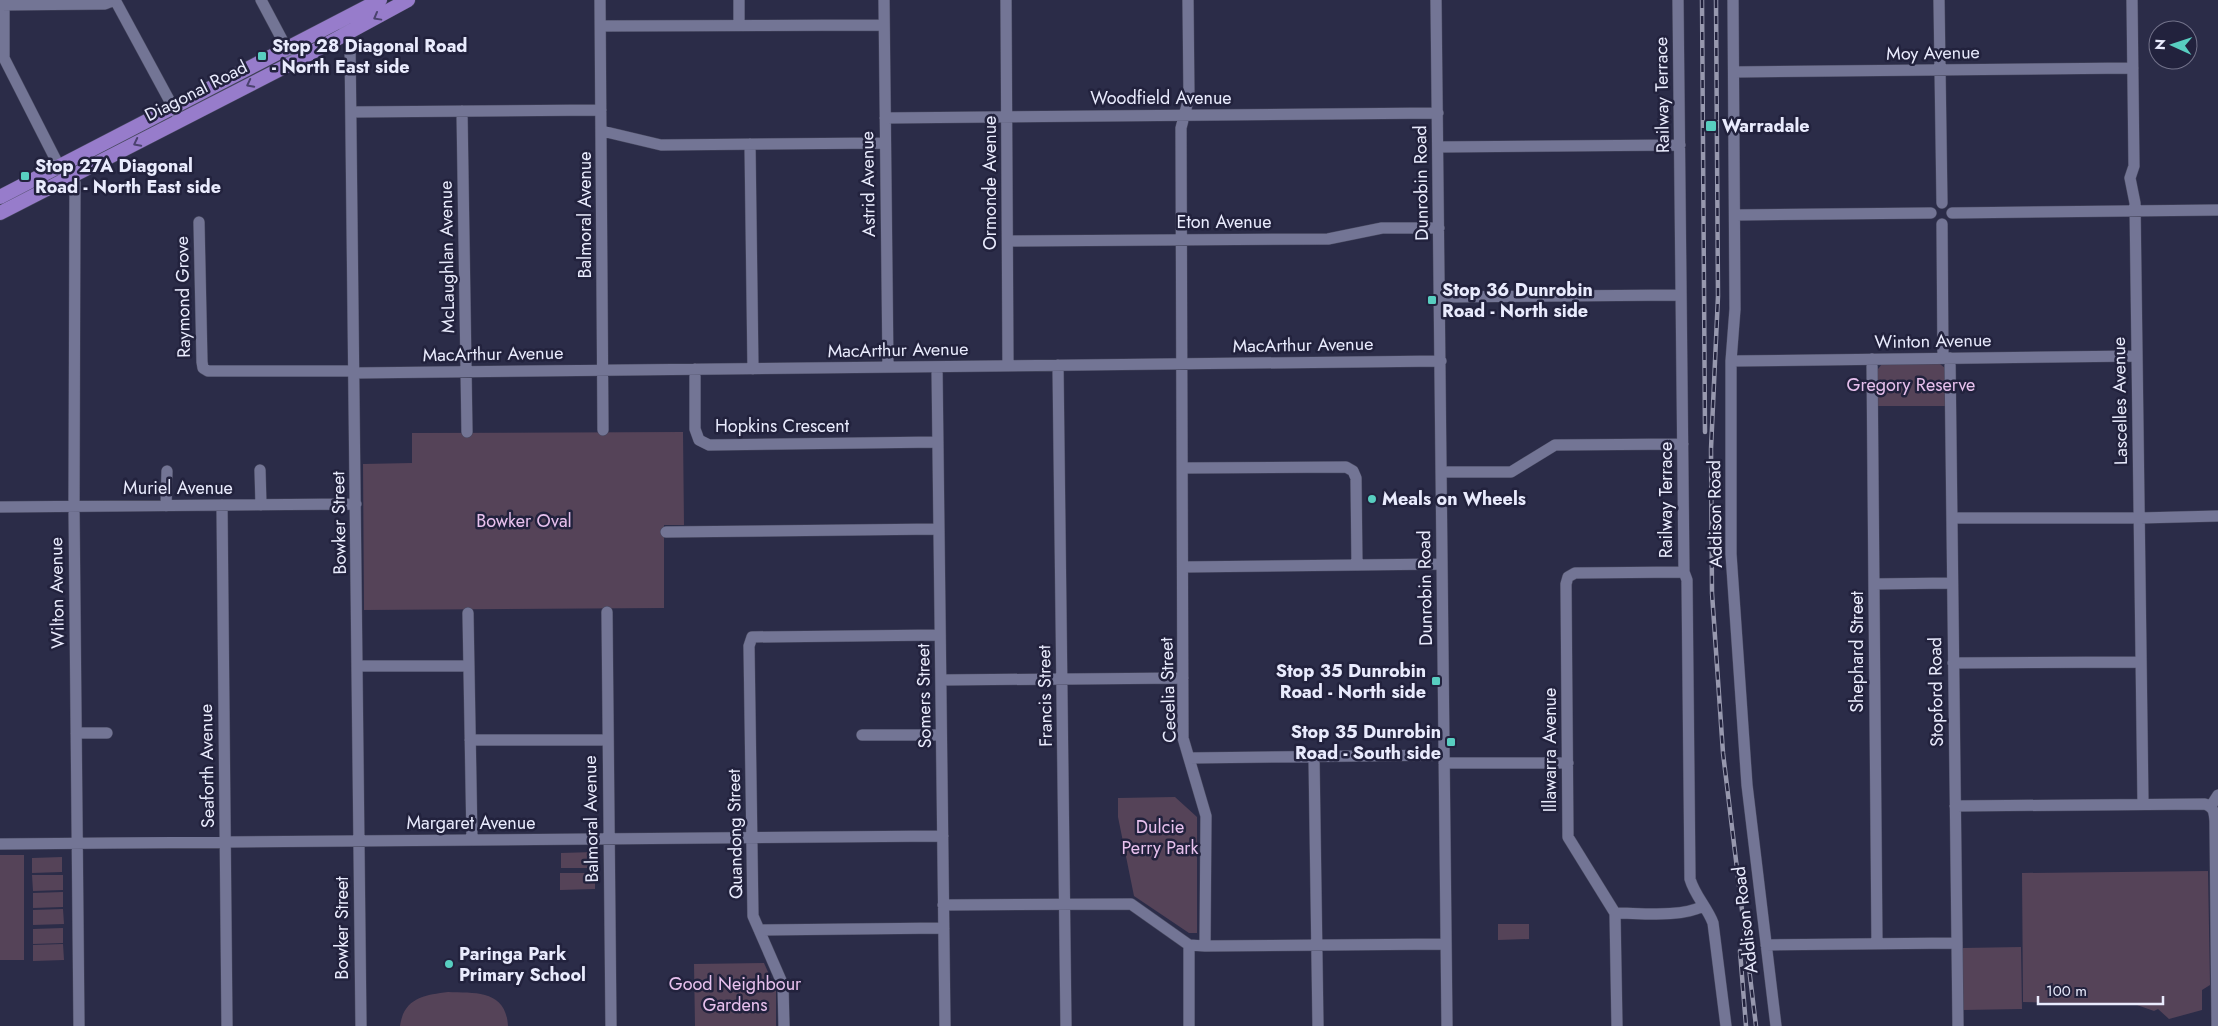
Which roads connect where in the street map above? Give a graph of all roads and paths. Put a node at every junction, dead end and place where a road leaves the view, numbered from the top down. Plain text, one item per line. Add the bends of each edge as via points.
1 (115, 0) edge
2 (261, 0) edge
3 (380, 0) edge
4 (407, 0) edge
5 (600, 0) edge
6 (738, 0) edge
7 (884, 0) edge
8 (1006, 0) edge
9 (1188, 0) edge
10 (1436, 0) edge
11 (1678, 0) edge
12 (1733, 0) edge
13 (1940, 0) edge
14 (2132, 0) edge
15 (3, 3) edge
16 (739, 25) junction
17 (884, 25) junction
18 (601, 26) junction
19 (344, 27) junction
20 (286, 48) junction
21 (294, 62) junction
22 (2133, 68) junction
23 (1940, 70) junction
24 (1734, 72) junction
25 (601, 110) junction
26 (462, 111) junction
27 (351, 112) junction
28 (1438, 113) junction
29 (176, 114) junction
30 (1184, 115) junction
31 (1007, 117) junction
32 (885, 118) junction
33 (602, 131) junction
34 (884, 143) junction
35 (750, 144) junction
36 (1680, 145) junction
37 (1438, 147) junction
38 (62, 164) junction
39 (69, 177) junction
40 (0, 198) edge
41 (1942, 202) junction
42 (2218, 210) edge
43 (2135, 211) junction
44 (1931, 213) junction
45 (1952, 213) junction
46 (0, 214) edge
47 (1735, 215) junction
48 (199, 222) dead end
49 (1942, 224) junction
50 (1439, 228) junction
51 (1182, 240) junction
52 (1008, 241) junction
53 (1681, 294) junction
54 (1440, 297) junction
55 (2136, 356) junction
56 (1946, 358) junction
57 (1872, 359) junction
58 (1441, 361) junction
59 (1731, 361) junction
60 (1183, 364) junction
61 (1058, 365) junction
62 (1008, 366) junction
63 (888, 367) junction
64 (937, 367) junction
65 (695, 369) junction
66 (753, 369) junction
67 (603, 370) junction
68 (355, 372) junction
69 (466, 372) junction
70 (603, 430) dead end
71 (467, 432) dead end
72 (938, 442) junction
73 (1683, 444) junction
74 (1183, 468) junction
75 (166, 470) dead end
76 (260, 470) dead end
77 (1441, 472) junction
78 (356, 504) junction
79 (222, 505) junction
80 (261, 505) junction
81 (74, 506) junction
82 (166, 506) junction
83 (0, 507) edge
84 (2218, 516) edge
85 (1952, 518) junction
86 (2140, 518) junction
87 (939, 529) junction
88 (666, 532) dead end
89 (1442, 564) junction
90 (1357, 565) junction
91 (1183, 567) junction
92 (1684, 572) junction
93 (1952, 583) junction
94 (1874, 584) junction
95 (607, 612) dead end
96 (468, 613) dead end
97 (940, 636) junction
98 (2141, 662) junction
99 (1954, 663) junction
100 (358, 666) junction
101 (469, 666) junction
102 (1183, 678) junction
103 (1062, 679) junction
104 (941, 680) junction
105 (76, 733) junction
106 (107, 733) dead end
107 (941, 735) junction
108 (862, 736) dead end
109 (470, 740) junction
110 (608, 740) junction
111 (1314, 757) junction
112 (1189, 758) junction
113 (1444, 759) junction
114 (1568, 763) junction
115 (2218, 796) edge
116 (2143, 803) junction
117 (1955, 806) junction
118 (2214, 815) edge
119 (943, 836) junction
120 (753, 838) junction
121 (359, 840) junction
122 (472, 840) junction
123 (609, 840) junction
124 (226, 842) junction
125 (0, 844) edge
126 (77, 844) junction
127 (1065, 903) junction
128 (944, 905) junction
129 (1703, 906) junction
130 (1615, 913) junction
131 (944, 928) junction
132 (759, 930) junction
133 (1957, 943) junction
134 (1446, 944) junction
135 (1877, 944) junction
136 (1189, 945) junction
137 (1766, 945) junction
138 (1205, 946) junction
139 (1317, 946) junction
140 (79, 1026) edge
141 (227, 1026) edge
142 (361, 1026) edge
143 (610, 1026) edge
144 (784, 1026) edge
145 (945, 1026) edge
146 (1066, 1026) edge
147 (1189, 1026) edge
148 (1318, 1026) edge
149 (1447, 1026) edge
150 (1617, 1026) edge
151 (1726, 1026) edge
152 (1776, 1026) edge
153 (1958, 1026) edge
154 (2217, 1026) edge

1 - 15 street via 105,4
1 - 29 street
2 - 20 street
3 - 19 main road, Diagonal Road
4 -> 19 main road, Diagonal Road
5 - 18 street, Balmoral Avenue
6 - 16 street
7 - 17 street, Astrid Avenue
8 - 31 street, Ormonde Avenue
9 - 30 street, Cecelia Street via 1189,97
10 - 28 street, Dunrobin Road
11 - 36 street, Railway Terrace
12 - 24 street, Addison Road
13 - 23 street
14 - 22 street, Lascelles Avenue
15 - 38 street, Wilton Avenue via 4,58
16 - 17 street
16 - 18 street
17 - 32 street, Astrid Avenue
18 - 25 street, Balmoral Avenue
19 - 20 main road, Diagonal Road
19 - 21 main road, Diagonal Road
19 - 27 street, Bowker Street via 350,43
20 - 21 street
20 - 29 main road, Diagonal Road
21 -> 29 main road, Diagonal Road
22 - 23 street, Moy Avenue
22 - 43 street, Lascelles Avenue via 2134,166 2130,186
23 - 24 street, Moy Avenue
23 - 41 street
24 - 47 street, Addison Road
25 - 26 street
25 - 33 street, Balmoral Avenue
26 - 27 street
26 - 69 street, McLaughlan Avenue
27 - 68 street, Bowker Street
28 - 30 street, Woodfield Avenue
28 - 37 street, Dunrobin Road
29 - 38 main road, Diagonal Road
29 -> 39 main road, Diagonal Road
30 - 31 street, Woodfield Avenue
30 - 51 street, Cecelia Street via 1181,128
31 - 32 street, Woodfield Avenue
31 - 52 street, Ormonde Avenue
32 - 34 street, Astrid Avenue
33 - 35 street via 661,145
33 - 67 street, Balmoral Avenue
34 - 35 street
34 - 63 street, Astrid Avenue
35 - 66 street
36 - 37 street
36 - 53 street, Railway Terrace
37 - 50 street, Dunrobin Road
38 - 39 street, Wilton Avenue
38 - 40 main road, Diagonal Road
39 - 46 main road, Diagonal Road
39 - 81 street, Wilton Avenue via 75,183
41 - 44 street via 1936,204
41 - 45 street via 1948,204
42 - 43 street
43 - 45 street
43 - 55 street, Lascelles Avenue
44 - 47 street
44 - 49 street via 1936,222
45 - 49 street via 1950,219
47 - 59 street, Addison Road via 1735,309
48 - 68 street, Raymond Grove via 203,368 208,372
49 - 56 street, Stopford Road
50 - 51 street, Eton Avenue via 1382,228 1328,240
50 - 54 street, Dunrobin Road
51 - 52 street, Eton Avenue
51 - 60 street, Cecelia Street
52 - 62 street, Ormonde Avenue
53 - 54 street
53 - 73 street, Railway Terrace
54 - 58 street, Dunrobin Road
55 - 56 street, Winton Avenue
55 - 86 street, Lascelles Avenue
56 - 57 street, Winton Avenue
56 - 85 street, Stopford Road
57 - 59 street, Winton Avenue
57 - 94 street, Shephard Street
58 - 60 street, MacArthur Avenue
58 - 77 street, Dunrobin Road
59 - 137 street, Addison Road via 1731,554 1747,786
60 - 61 street, MacArthur Avenue
60 - 74 street, Cecelia Street
61 - 62 street, MacArthur Avenue
61 - 103 street, Francis Street
62 - 64 street, MacArthur Avenue
63 - 64 street, MacArthur Avenue
63 - 66 street, MacArthur Avenue
64 - 72 street, Somers Street
65 - 66 street, MacArthur Avenue
65 - 67 street, MacArthur Avenue
65 - 72 street, Hopkins Crescent via 695,429 699,440 709,445
67 - 69 street, MacArthur Avenue
67 - 70 street, Balmoral Avenue
68 - 69 street, MacArthur Avenue
68 - 78 street, Bowker Street
69 - 71 street, McLaughlan Avenue
72 - 87 street, Somers Street
73 - 77 street via 1555,445 1511,472
73 - 92 street, Railway Terrace
74 - 90 street via 1346,467 1356,478
74 - 91 street, Cecelia Street
75 - 82 street
76 - 80 street
77 - 89 street, Dunrobin Road
78 - 80 street, Muriel Avenue
78 - 100 street, Bowker Street
79 - 80 street, Muriel Avenue
79 - 82 street, Muriel Avenue
79 - 124 street, Seaforth Avenue
81 - 82 street, Muriel Avenue
81 - 83 street, Muriel Avenue
81 - 105 street, Wilton Avenue
84 - 86 street
85 - 86 street
85 - 93 street, Stopford Road
86 - 98 street, Lascelles Avenue
87 - 88 street
87 - 97 street, Somers Street
89 - 90 street
89 - 113 street, Dunrobin Road
90 - 91 street
91 - 102 street, Cecelia Street
92 - 114 street, Illawarra Avenue via 1575,573 1568,577
92 - 129 street, Railway Terrace via 1687,580 1690,879
93 - 94 street
93 - 99 street, Stopford Road
94 - 135 street, Shephard Street
95 - 110 street, Balmoral Avenue
96 - 101 street
97 - 104 street, Somers Street
97 - 120 street, Quandong Street via 752,637 749,646
98 - 99 street
98 - 116 street, Lascelles Avenue
99 - 117 street, Stopford Road
100 - 101 street
100 - 121 street, Bowker Street
101 - 109 street
102 - 103 street
102 - 112 street, Cecelia Street via 1184,738
103 - 104 street
103 - 127 street, Francis Street
104 - 107 street, Somers Street
105 - 106 street
105 - 126 street, Wilton Avenue
107 - 108 street
107 - 119 street, Somers Street
109 - 110 street
109 - 122 street
110 - 123 street, Balmoral Avenue
111 - 112 street
111 - 113 street
111 - 139 street
112 - 138 street, Cecelia Street via 1206,816
113 - 114 street
113 - 134 street, Dunrobin Road
114 - 130 street, Illawarra Avenue via 1568,837
115 - 118 street
116 - 117 street
116 - 118 street via 2204,804
117 - 133 street, Stopford Road
118 - 154 street
119 - 120 street, Margaret Avenue
119 - 128 street, Somers Street
120 - 123 street, Margaret Avenue
120 - 132 street, Quandong Street via 753,916
121 - 122 street, Margaret Avenue
121 - 124 street, Margaret Avenue
121 - 142 street, Bowker Street
122 - 123 street, Margaret Avenue
123 - 143 street, Balmoral Avenue
124 - 126 street, Margaret Avenue
124 - 141 street, Seaforth Avenue
125 - 126 street, Margaret Avenue
126 - 140 street, Wilton Avenue
127 - 128 street
127 - 136 street via 1131,904
127 - 146 street, Francis Street
128 - 131 street, Somers Street
129 - 130 street via 1684,912
129 - 151 street, Railway Terrace via 1713,924
130 - 150 street
131 - 132 street
131 - 145 street, Somers Street
132 - 144 street, Quandong Street via 783,985
133 - 135 street
133 - 153 street, Stopford Road
134 - 139 street
134 - 149 street, Dunrobin Road
135 - 137 street
136 - 138 street
136 - 147 street
137 - 152 street, Addison Road
138 - 139 street
139 - 148 street

